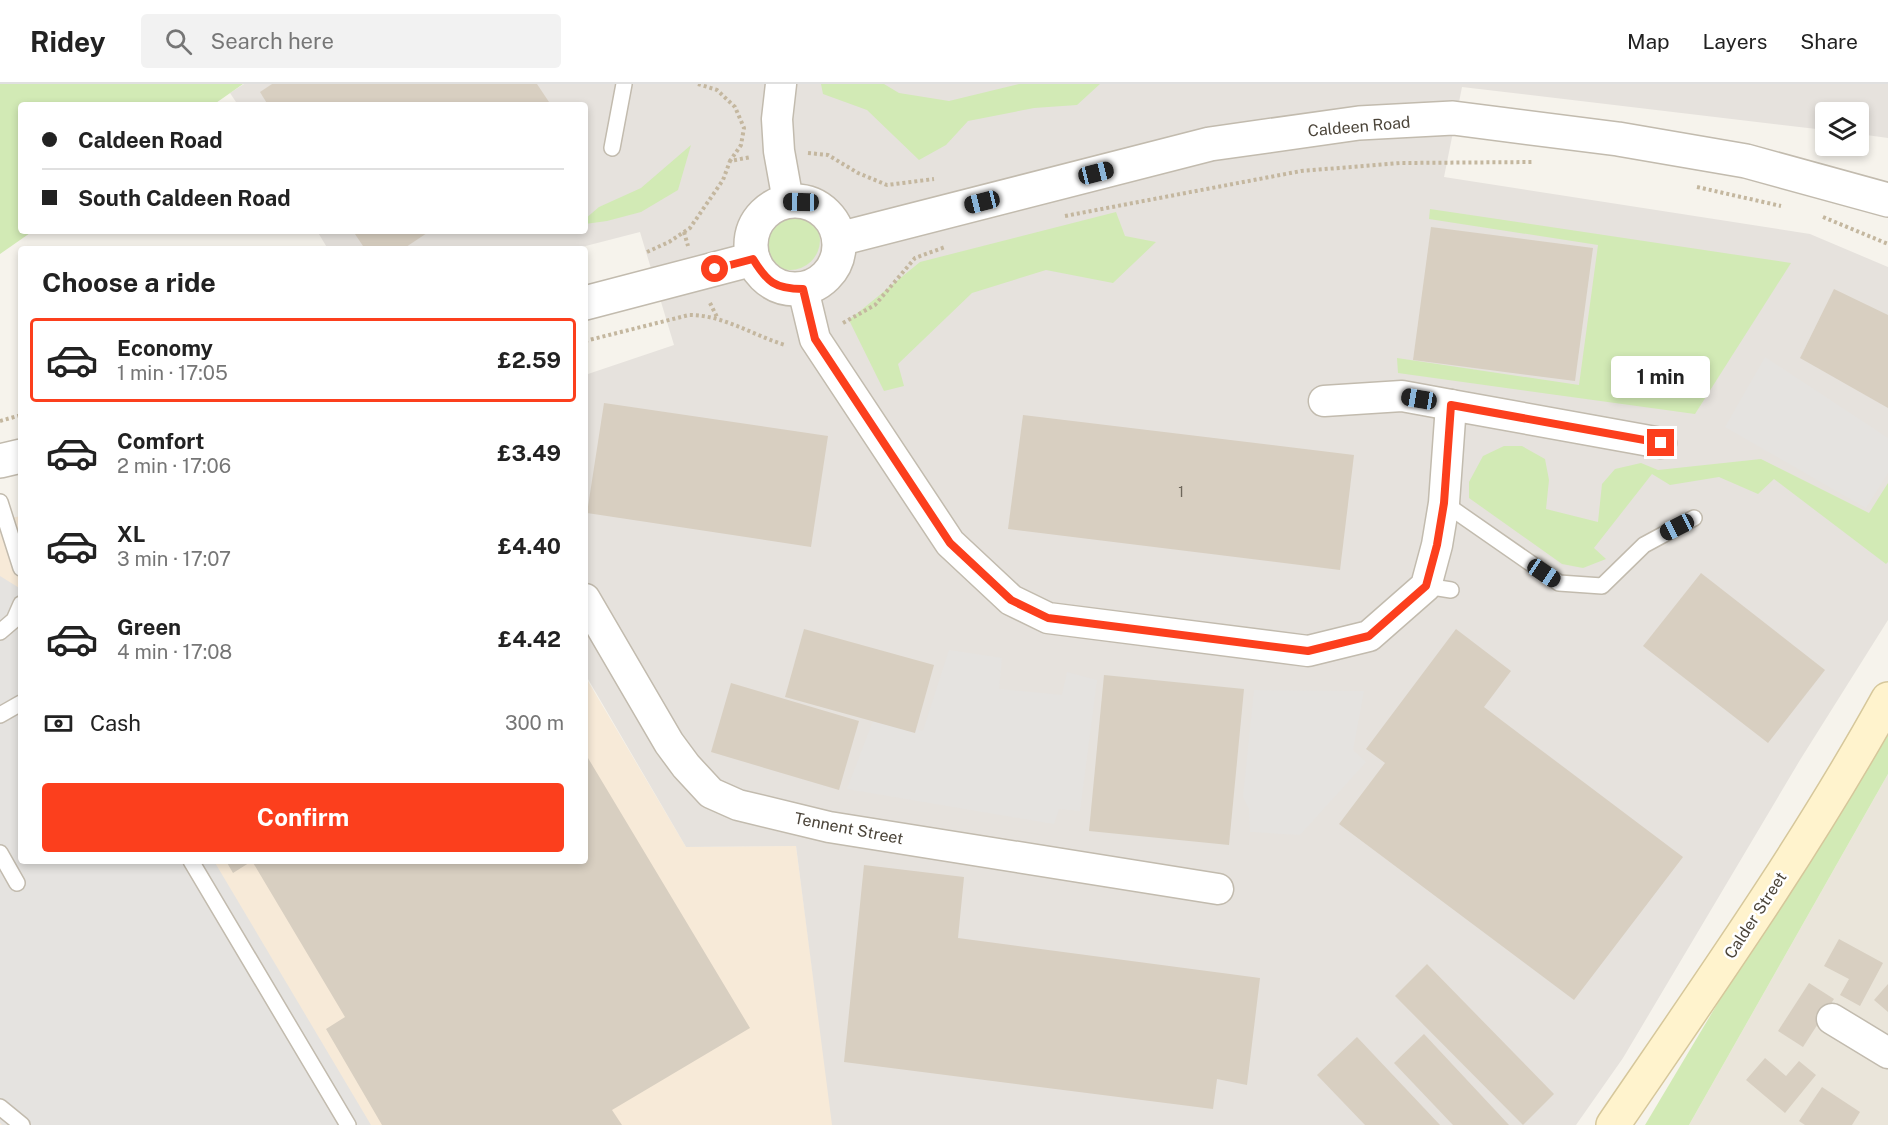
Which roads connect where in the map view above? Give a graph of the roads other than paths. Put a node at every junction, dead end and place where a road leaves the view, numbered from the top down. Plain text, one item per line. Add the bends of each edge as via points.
1 (624, 84) edge
2 (781, 84) edge
3 (612, 148) dead end
4 (788, 201) junction
5 (1886, 201) edge
6 (839, 239) junction
7 (753, 259) junction
8 (803, 289) junction
9 (588, 302) edge
10 (1324, 401) dead end
11 (1451, 405) junction
12 (1661, 443) dead end
13 (18, 457) edge
14 (0, 461) edge
15 (0, 502) edge
16 (1444, 503) junction
17 (1694, 519) dead end
18 (18, 559) edge
19 (588, 604) edge
20 (18, 611) edge
21 (0, 632) edge
22 (1888, 699) edge
23 (18, 705) edge
24 (0, 715) edge
25 (0, 854) edge
26 (193, 864) edge
27 (17, 883) dead end
28 (1218, 889) dead end
29 (1832, 1019) dead end
30 (1888, 1053) edge
31 (0, 1107) edge
32 (22, 1125) edge
33 (348, 1125) edge
34 (1613, 1125) edge

1 - 3 lane
2 - 4 street via 777,119
4 - 6 street via 816,206 833,223
4 - 7 street via 759,219 752,232
5 - 6 street, Caldeen Road via 1746,161 1618,139 1453,118 1359,123 1210,144
6 - 8 street via 835,264 826,276
7 - 8 street via 764,278 773,284
7 - 9 street
8 - 16 street via 815,339 950,543 1011,600 1048,618 1308,651 1369,636 1438,588 1437,545
10 - 11 street via 1402,396
11 - 12 street
11 - 16 street
13 - 14 street
15 - 18 lane
16 - 17 lane via 1559,583 1602,586 1644,545
19 - 28 street, Tennent Street via 669,743 711,793 738,805 830,827
20 - 21 lane
22 - 34 main road, Calder Street via 1754,919
23 - 24 lane
25 - 27 lane
26 - 33 lane
29 - 30 street
31 - 32 lane

